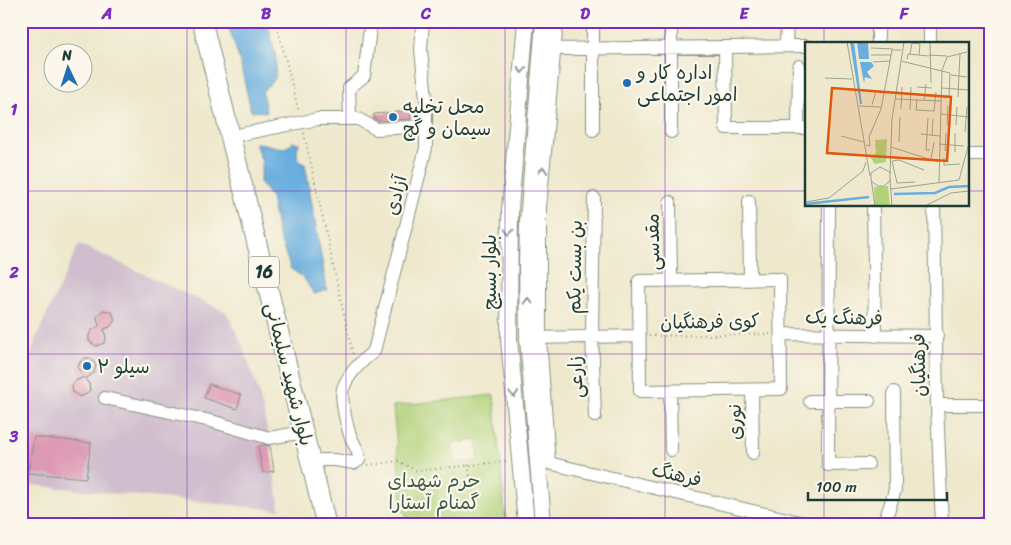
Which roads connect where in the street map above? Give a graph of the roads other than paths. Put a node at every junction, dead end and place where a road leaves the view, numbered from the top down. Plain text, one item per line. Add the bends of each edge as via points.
1 (202, 21) edge
2 (214, 21) edge
3 (371, 21) edge
4 (423, 21) edge
5 (526, 21) edge
6 (544, 21) edge
7 (557, 21) edge
8 (593, 21) edge
9 (671, 21) edge
10 (787, 21) edge
11 (878, 21) edge
12 (930, 21) edge
13 (878, 42) edge
14 (930, 42) edge
15 (786, 46) junction
16 (805, 46) edge
17 (725, 47) junction
18 (671, 48) junction
19 (548, 49) junction
20 (593, 49) junction
21 (799, 66) dead end
22 (350, 119) junction
23 (426, 126) junction
24 (802, 128) edge
25 (593, 130) dead end
26 (671, 132) dead end
27 (242, 134) junction
28 (968, 155) edge
29 (990, 155) edge
30 (594, 198) dead end
31 (749, 201) dead end
32 (670, 202) dead end
33 (829, 206) edge
34 (873, 206) edge
35 (934, 206) edge
36 (750, 280) junction
37 (671, 281) junction
38 (781, 334) junction
39 (828, 335) junction
40 (592, 336) junction
41 (639, 336) junction
42 (875, 336) junction
43 (937, 336) junction
44 (534, 338) junction
45 (509, 339) junction
46 (752, 390) junction
47 (670, 391) junction
48 (894, 392) dead end
49 (105, 398) dead end
50 (810, 401) dead end
51 (828, 401) junction
52 (869, 401) dead end
53 (937, 405) junction
54 (990, 405) edge
55 (595, 416) dead end
56 (304, 432) junction
57 (671, 450) dead end
58 (753, 453) dead end
59 (321, 460) junction
60 (543, 462) junction
61 (868, 464) dead end
62 (326, 524) edge
63 (336, 524) edge
64 (526, 524) edge
65 (543, 524) edge
66 (808, 524) edge
67 (884, 524) edge
68 (942, 524) edge

1 - 56 highway, بلوار شهید سلیمانی / 16
2 - 27 highway, بلوار شهید سلیمانی / 16
3 - 22 street via 364,76 349,88
4 - 23 street, آزادی via 421,50
5 -> 45 main road, بلوار بسیج via 510,209
6 - 19 main road, بلوار بسیج
7 - 19 street
8 - 20 street
9 - 18 street
10 - 15 street
11 - 13 street
12 - 14 street
15 - 16 street
15 - 17 street
17 - 18 street
17 - 24 street via 726,128
18 - 20 street
18 - 26 street
19 - 20 street
44 -> 19 main road, بلوار بسیج via 528,222
20 - 25 street
21 - 24 street
22 - 23 street via 358,119 376,129
22 - 27 street via 318,118
23 - 59 street, آزادی via 426,148 374,351 356,367 342,390 345,414 359,460 354,463
27 - 59 highway, بلوار شهید سلیمانی / 16
28 - 29 street
30 - 40 street, بن بست یکم
31 - 36 street
32 - 37 street, مقدسی
33 - 39 street
34 - 42 street
35 - 43 street, فرهنگیان
36 - 37 street
36 - 38 street via 780,279
37 - 41 street via 639,281
38 - 39 street, فرهنگ یک
38 - 46 street via 781,389
39 - 42 street, فرهنگ یک
39 - 51 street
40 - 41 street
40 - 44 street
40 - 55 street, زارعی
41 - 47 street via 640,391
42 - 43 street, فرهنگ یک
43 - 53 street, فرهنگیان
44 - 45 main road
44 - 60 main road, بلوار بسیج
45 -> 64 main road, بلوار بسیج
46 - 47 street
46 - 58 street, نوری
47 - 57 street
48 - 67 street via 895,490
49 - 56 street via 211,421 269,438
50 - 51 street
51 - 52 street
51 - 61 street via 828,465
53 - 54 street
53 - 68 street, فرهنگیان
56 - 62 highway, بلوار شهید سلیمانی / 16
59 - 63 highway, بلوار شهید سلیمانی / 16
60 - 65 main road, بلوار بسیج
60 - 66 street, فرهنگ

